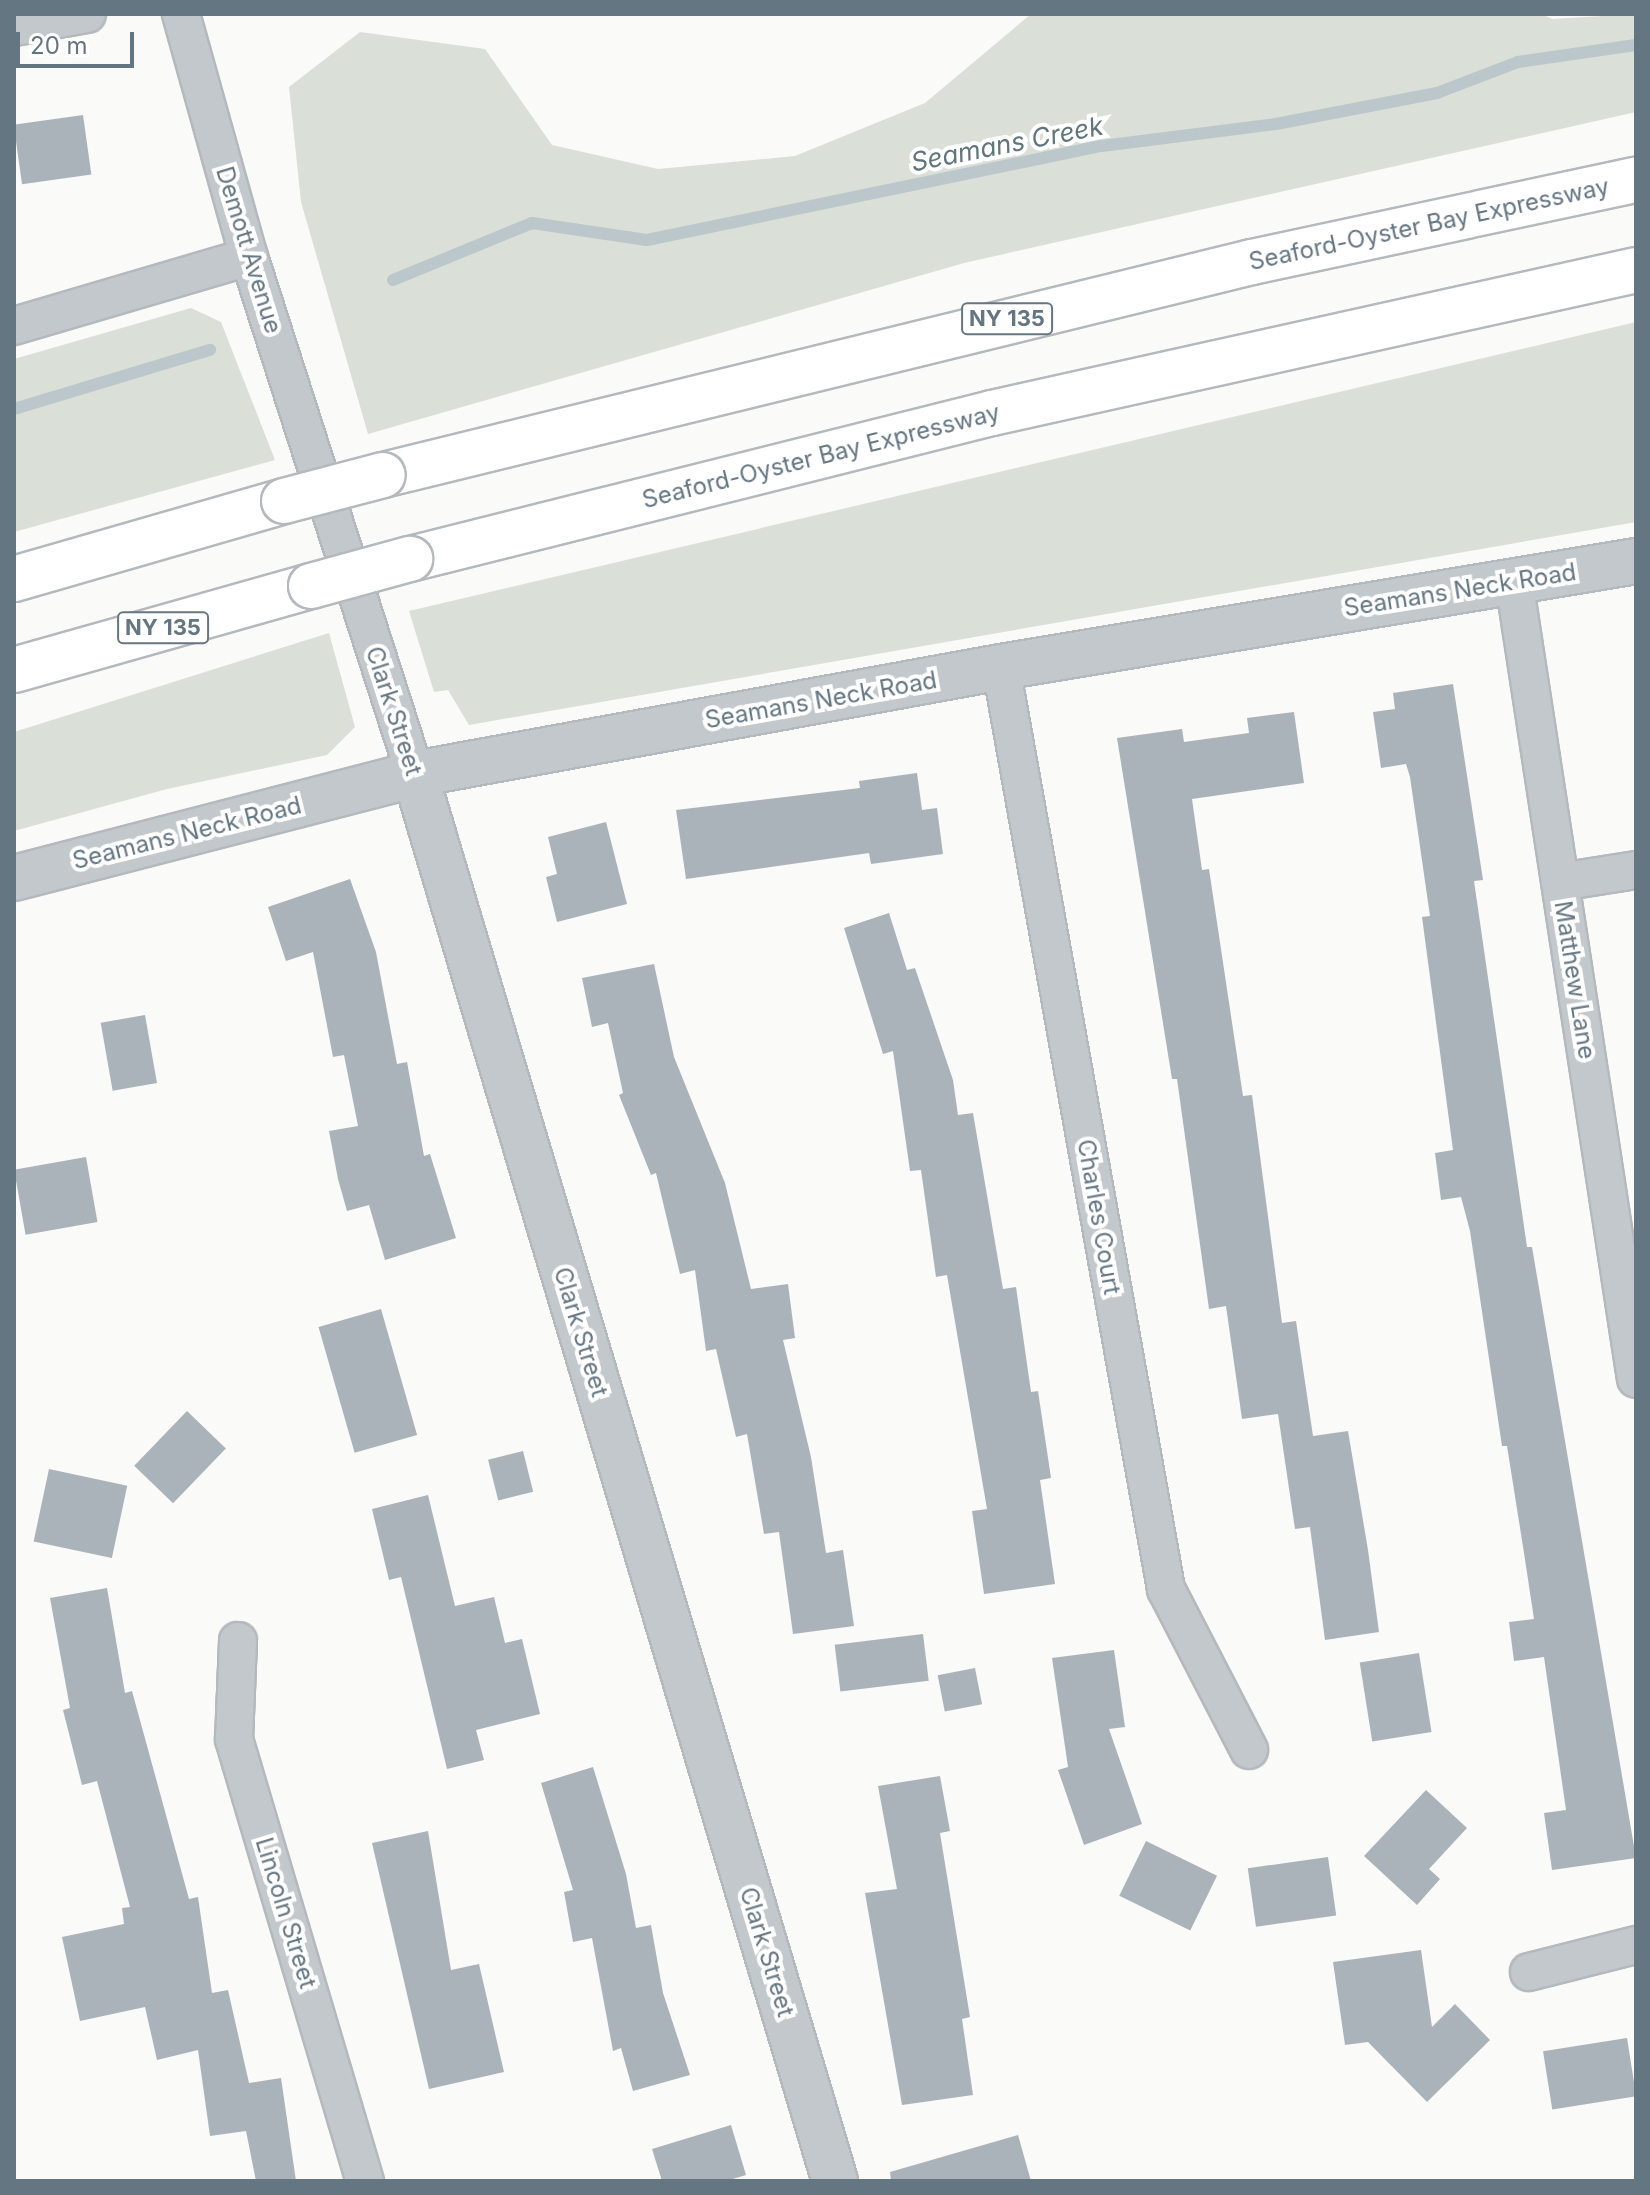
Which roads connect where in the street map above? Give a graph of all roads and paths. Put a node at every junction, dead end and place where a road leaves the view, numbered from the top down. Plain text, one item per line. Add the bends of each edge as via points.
1 (87, 14) edge
2 (181, 14) edge
3 (14, 27) edge
4 (1636, 180) edge
5 (249, 257) junction
6 (1636, 270) edge
7 (14, 326) edge
8 (303, 493) junction
9 (1636, 561) edge
10 (14, 579) edge
11 (1514, 581) junction
12 (1001, 667) junction
13 (14, 670) edge
14 (415, 774) junction
15 (1636, 870) edge
16 (14, 878) edge
17 (1560, 882) junction
18 (1636, 1379) edge
19 (238, 1641) dead end
20 (1249, 1750) dead end
21 (1636, 1945) edge
22 (1529, 1972) dead end
23 (365, 2181) edge
24 (835, 2181) edge

1 - 3 street
2 - 5 street, Demott Avenue
4 - 8 highway, Seaford-Oyster Bay Expressway / NY 135, bridge via 1237,265
5 - 7 street
5 - 8 street, Demott Avenue
6 - 13 highway, Seaford-Oyster Bay Expressway / NY 135, bridge via 1070,395 410,559
8 - 10 highway, Seaford-Oyster Bay Expressway / NY 135
8 - 14 street, Clark Street
9 - 11 street, Seamans Neck Road
11 - 12 street, Seamans Neck Road
11 - 17 street, Matthew Lane
12 - 14 street, Seamans Neck Road
12 - 20 street, Charles Court via 1166,1589
14 - 16 street, Seamans Neck Road
14 - 24 street, Clark Street
15 - 17 street
17 - 18 street, Matthew Lane
19 - 23 street, Lincoln Street via 234,1739
21 - 22 street

